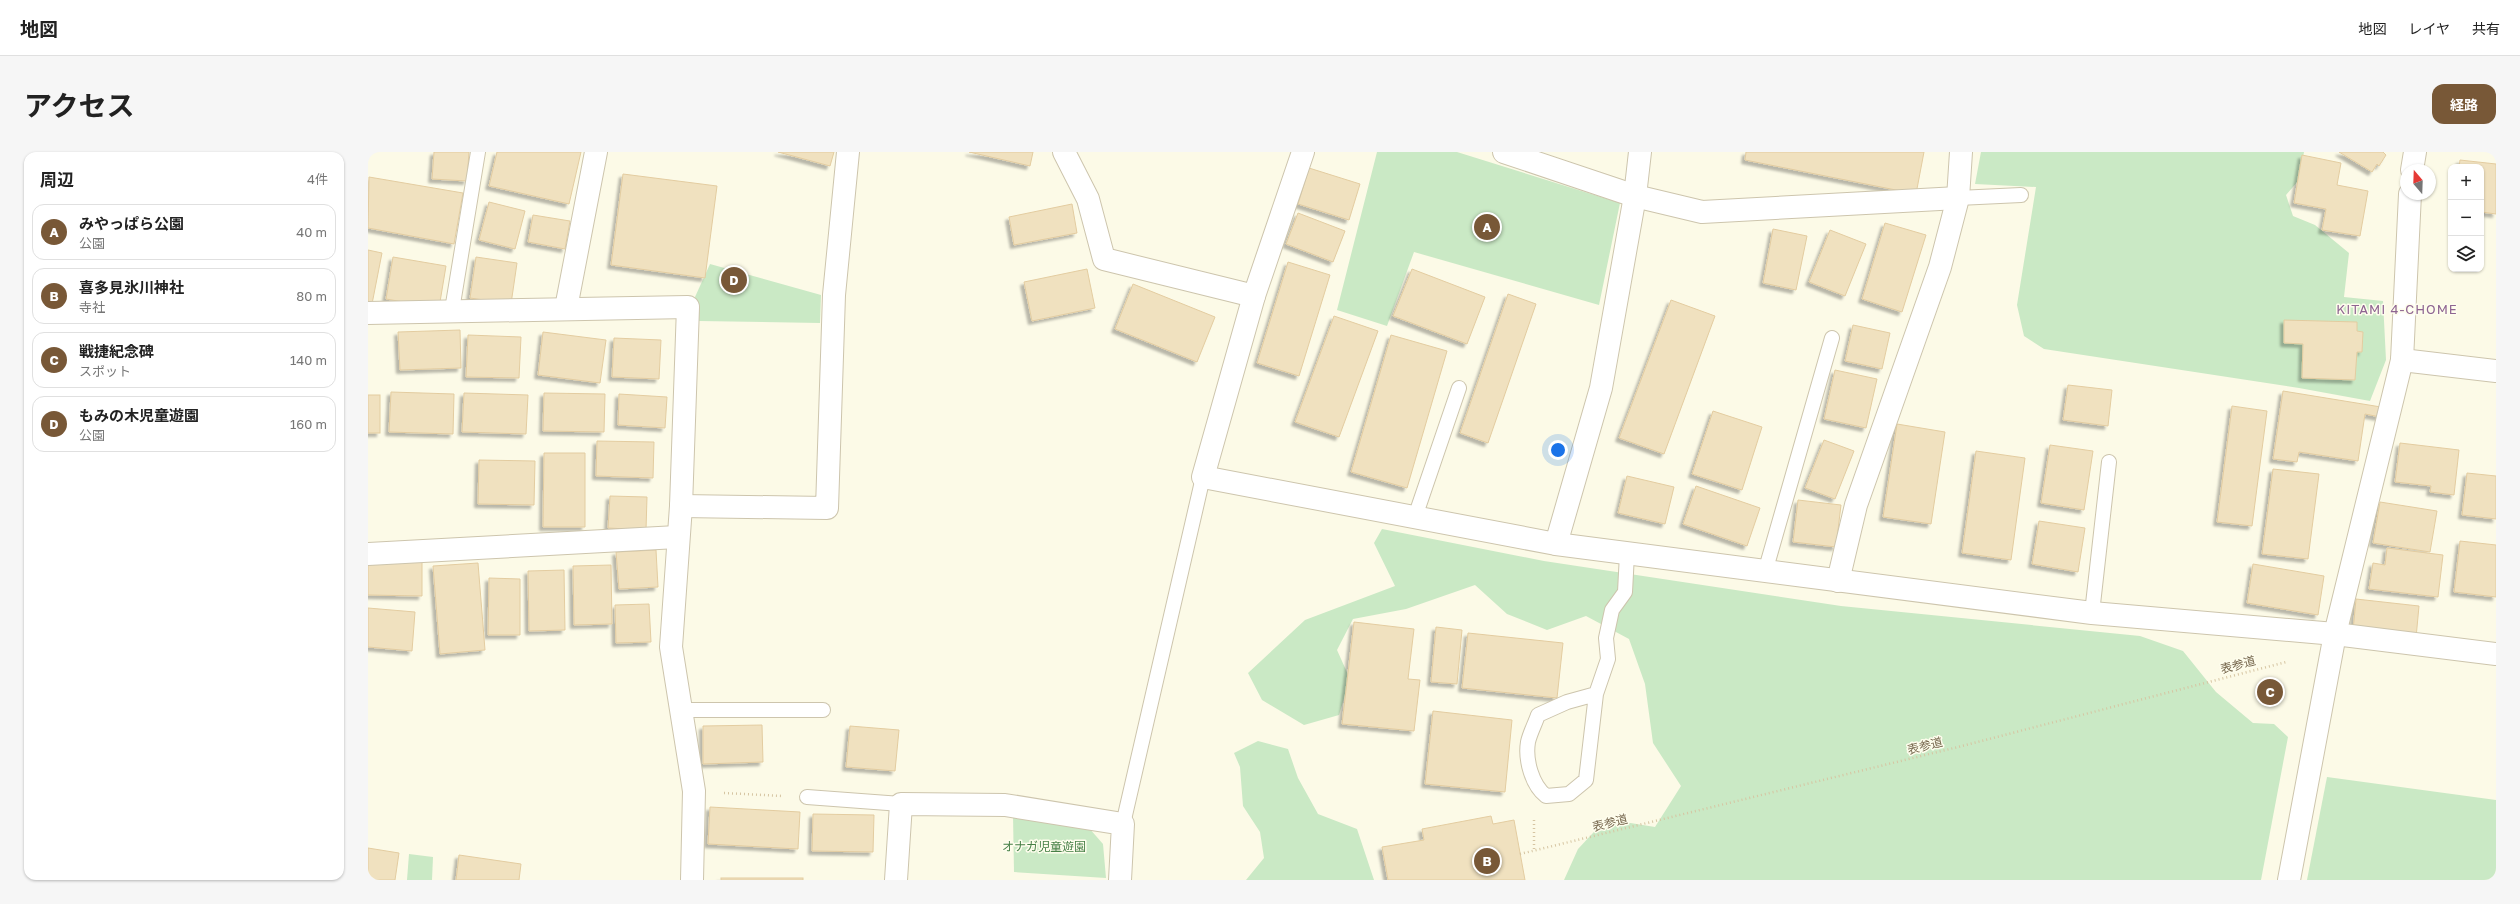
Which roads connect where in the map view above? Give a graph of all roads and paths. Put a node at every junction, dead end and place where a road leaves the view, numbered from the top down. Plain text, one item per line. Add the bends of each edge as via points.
1 (478, 152) edge
2 (596, 152) edge
3 (848, 152) edge
4 (1064, 152) edge
5 (1303, 152) edge
6 (1504, 152) edge
7 (1640, 152) edge
8 (1961, 152) edge
9 (2414, 152) edge
10 (2413, 164) edge
11 (2020, 195) dead end
12 (1635, 196) junction
13 (1958, 198) junction
14 (2410, 200) edge
15 (1254, 296) junction
16 (566, 308) junction
17 (452, 310) junction
18 (368, 313) edge
19 (1832, 338) dead end
20 (2402, 360) junction
21 (2496, 371) edge
22 (1458, 388) dead end
23 (2109, 462) dead end
24 (1203, 477) junction
25 (682, 506) junction
26 (1415, 517) junction
27 (677, 537) junction
28 (1556, 544) junction
29 (368, 554) edge
30 (1627, 554) junction
31 (1765, 572) junction
32 (1838, 581) junction
33 (2092, 612) junction
34 (2335, 634) junction
35 (2496, 654) edge
36 (2287, 661) dead end
37 (1596, 694) junction
38 (681, 710) junction
39 (823, 710) dead end
40 (694, 791) junction
41 (1546, 796) junction
42 (807, 797) joint
43 (901, 804) junction
44 (1123, 824) junction
45 (1534, 851) junction
46 (1520, 854) dead end
47 (692, 880) edge
48 (896, 880) edge
49 (1120, 880) edge
50 (2289, 880) edge

1 - 17 lane
2 - 16 street
3 - 25 street via 834,295 827,508
4 - 15 street via 1088,199 1104,259
5 - 15 street
6 - 12 street
7 - 12 street
8 - 13 street
9 - 10 street
11 - 13 lane
12 - 13 street via 1702,212
12 - 28 street via 1601,388
13 - 32 street via 1940,267 1856,505
14 - 20 street
15 - 24 street
16 - 17 street
16 - 25 street via 688,307
17 - 18 street
19 - 31 lane
20 - 21 street
20 - 34 street
22 - 26 lane
23 - 33 lane
24 - 26 street
24 - 44 lane
25 - 27 street
26 - 28 street
27 - 29 street
27 - 38 street via 671,647
28 - 30 street
30 - 31 street
30 - 37 lane via 1625,592 1612,610 1606,638 1608,659
31 - 32 street
32 - 33 street
33 - 34 street
34 - 35 street
34 - 50 street
36 - 45 path, 表参道 via 1958,747
37 - 41 lane via 1586,780 1569,794
37 - 41 lane via 1567,702 1538,715 1528,742 1529,767 1538,790
38 - 39 lane
38 - 40 street
40 - 42 path
40 - 47 street
41 - 45 path via 1537,807 1533,821
42 - 43 lane
43 - 44 street via 1005,806
43 - 48 street
44 - 49 street
45 - 46 path, 表参道

